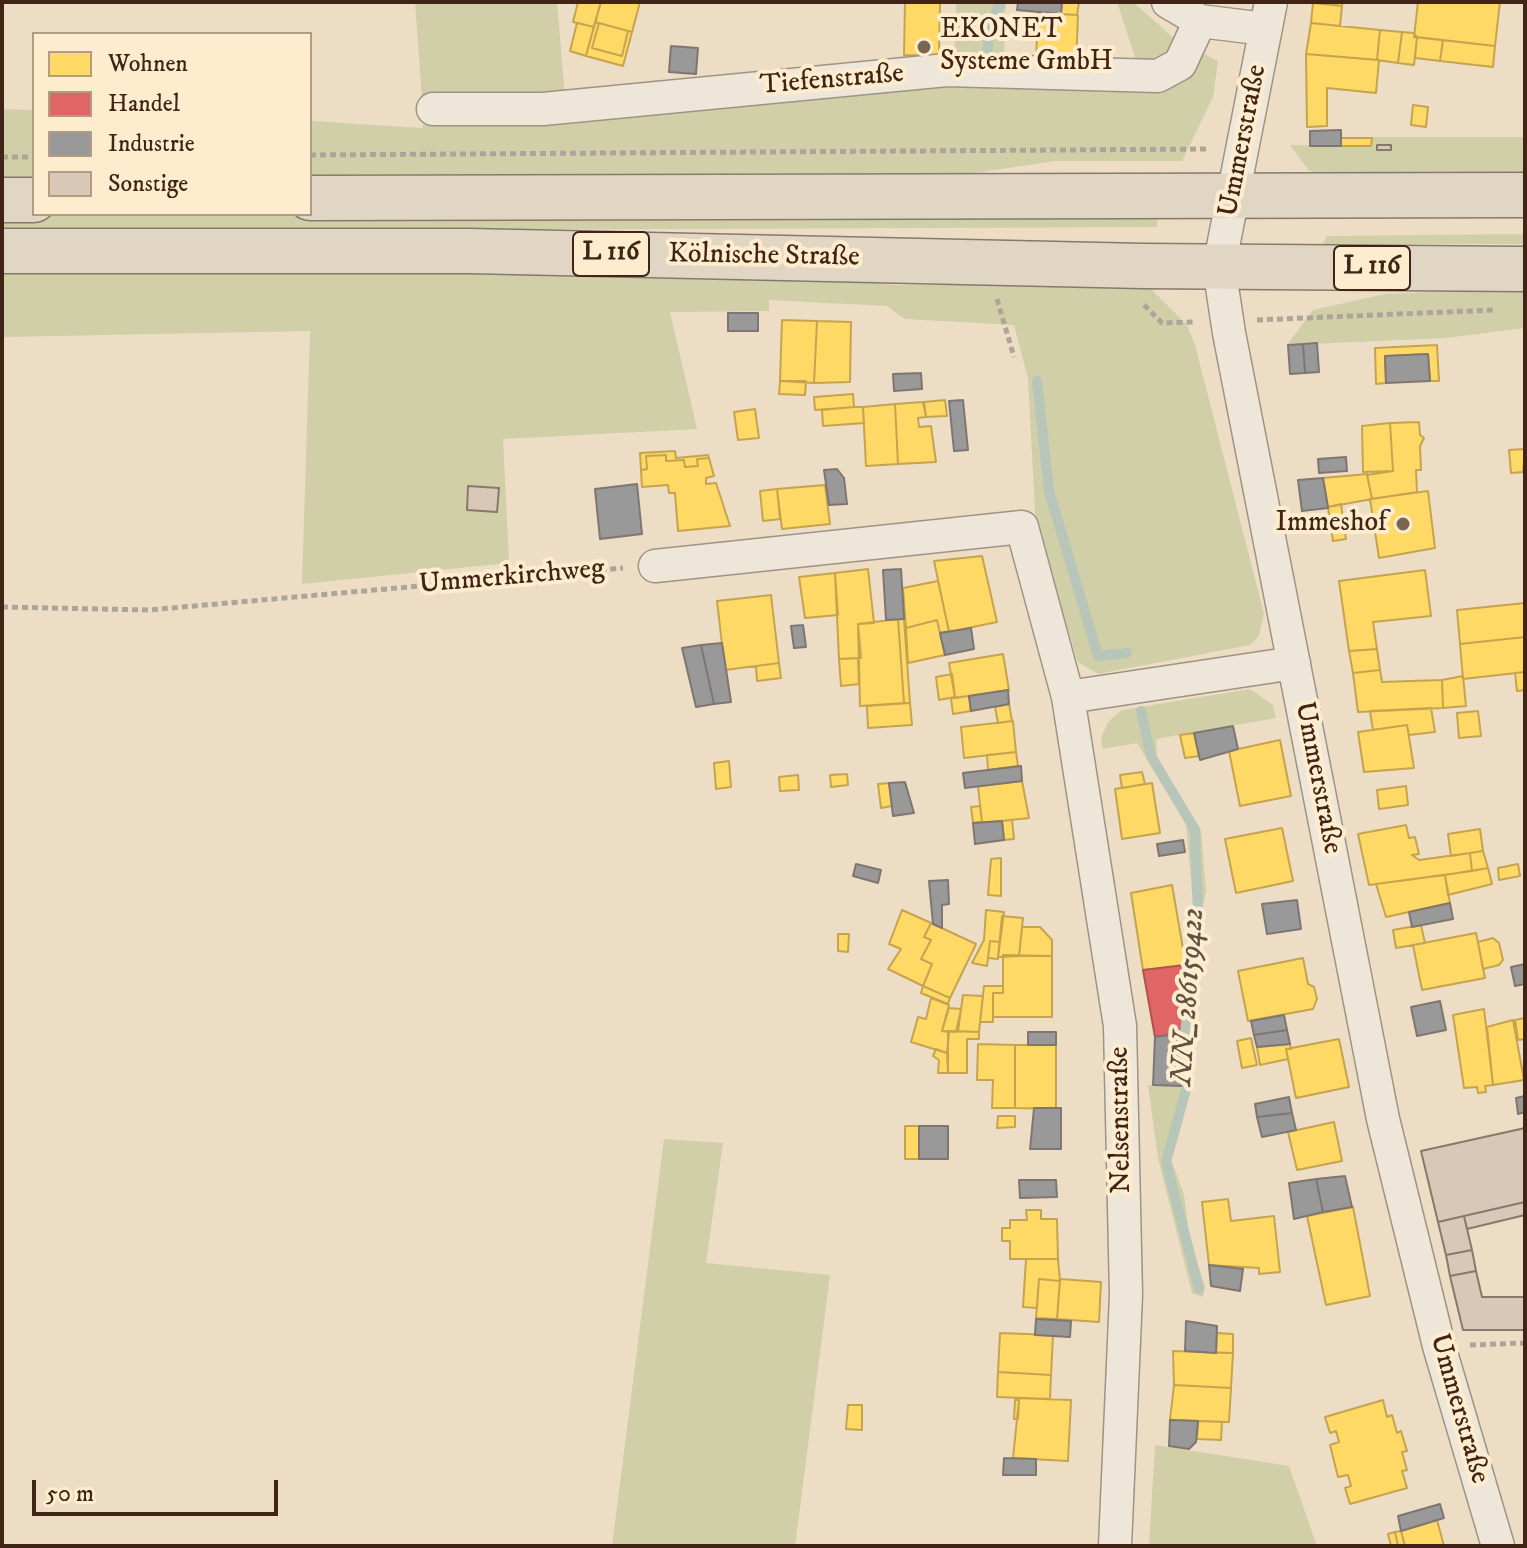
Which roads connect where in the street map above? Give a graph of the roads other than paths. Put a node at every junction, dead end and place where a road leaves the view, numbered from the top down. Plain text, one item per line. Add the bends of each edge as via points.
1 (1168, 2) edge
2 (1268, 16) edge
3 (1200, 21) junction
4 (433, 109) dead end
5 (1235, 195) junction
6 (1525, 195) edge
7 (312, 198) edge
8 (2, 200) edge
9 (32, 200) edge
10 (2, 251) edge
11 (1219, 267) junction
12 (1525, 269) edge
13 (655, 566) road end
14 (1294, 663) junction
15 (1068, 697) junction
16 (1115, 1546) edge
17 (1498, 1546) edge

1 - 3 street
2 - 3 street
2 - 5 street, Ummerstraße
3 - 4 street, Tiefenstraße via 1180,64 1158,76 947,70 543,109
5 - 6 main road, L 116
5 - 7 main road, L 116
5 - 11 street, Ummerstraße
8 - 9 main road
10 - 11 main road, Kölnische Straße / L 116 via 470,251
11 - 12 main road, Kölnische Straße / L 116
11 - 14 street, Ummerstraße
13 - 15 street, Nelsenstraße via 1022,527
14 - 15 street
14 - 17 street, Ummerstraße via 1383,1119 1439,1346
15 - 16 street, Nelsenstraße via 1120,1026 1126,1295

